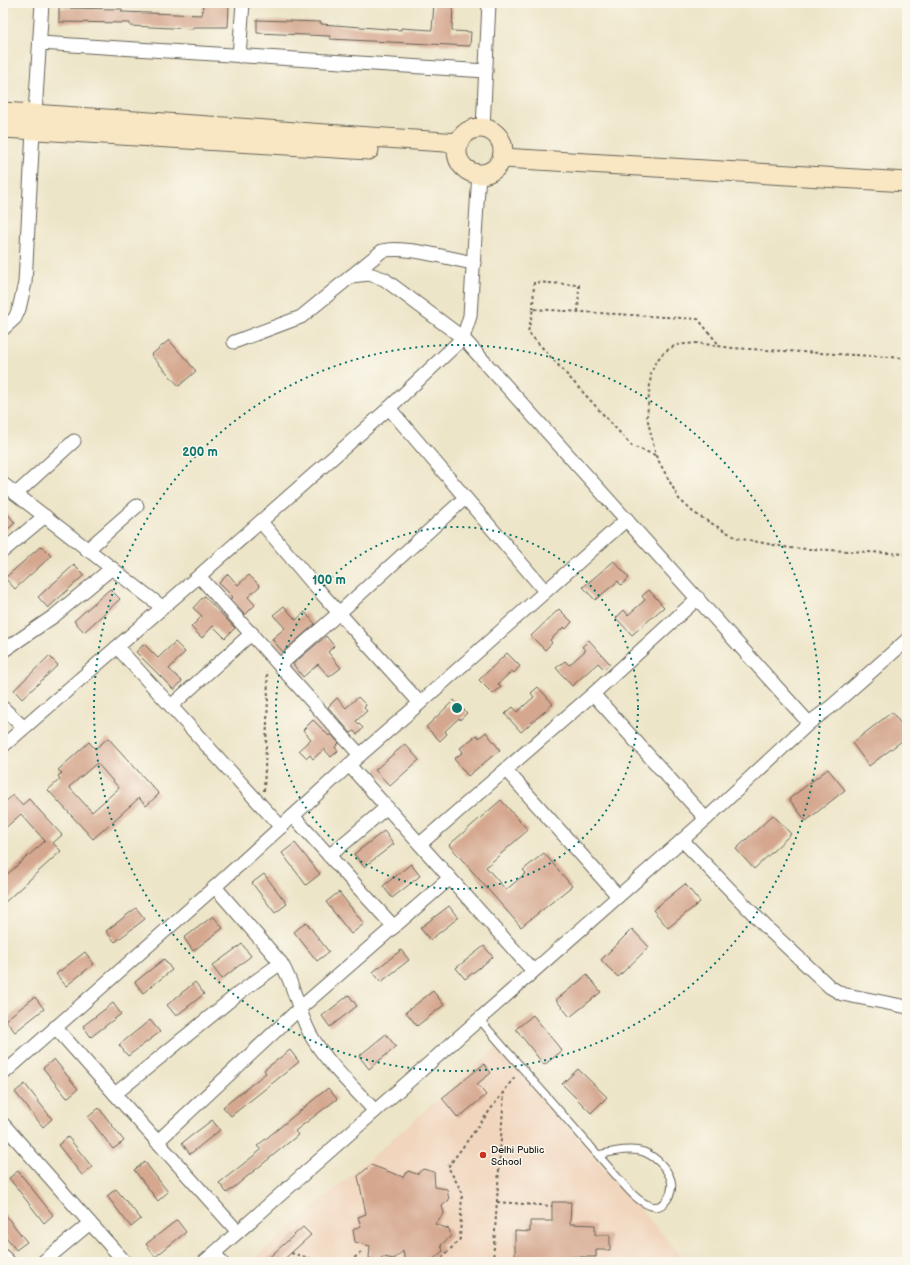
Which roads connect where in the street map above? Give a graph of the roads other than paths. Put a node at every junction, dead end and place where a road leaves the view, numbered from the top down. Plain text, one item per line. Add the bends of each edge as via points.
1 (42, 3) edge
2 (242, 3) edge
3 (489, 3) edge
4 (40, 43) junction
5 (239, 56) junction
6 (486, 71) junction
7 (3, 112) edge
8 (34, 122) junction
9 (3, 128) edge
10 (483, 128) junction
11 (458, 149) junction
12 (502, 152) junction
13 (907, 169) edge
14 (479, 174) junction
15 (907, 182) edge
16 (474, 263) junction
17 (351, 276) junction
18 (3, 329) edge
19 (463, 338) junction
20 (234, 342) dead end
21 (389, 408) junction
22 (74, 441) dead end
23 (8, 491) edge
24 (465, 498) junction
25 (137, 506) dead end
26 (44, 516) junction
27 (627, 519) junction
28 (261, 522) junction
29 (87, 550) junction
30 (3, 551) edge
31 (112, 568) junction
32 (199, 576) junction
33 (545, 592) junction
34 (698, 598) junction
35 (162, 607) junction
36 (339, 613) junction
37 (252, 633) junction
38 (907, 640) edge
39 (117, 647) junction
40 (3, 651) edge
41 (280, 665) junction
42 (593, 694) junction
43 (420, 703) junction
44 (171, 706) junction
45 (3, 708) edge
46 (809, 723) junction
47 (23, 728) junction
48 (3, 746) edge
49 (360, 755) junction
50 (349, 765) junction
51 (506, 770) junction
52 (387, 807) junction
53 (293, 816) junction
54 (706, 818) junction
55 (281, 827) junction
56 (682, 840) junction
57 (420, 844) junction
58 (329, 856) junction
59 (450, 878) junction
60 (215, 887) junction
61 (618, 896) junction
62 (394, 927) junction
63 (281, 963) junction
64 (533, 971) junction
65 (907, 1007) edge
66 (299, 1009) junction
67 (479, 1019) junction
68 (55, 1027) junction
69 (3, 1074) edge
70 (114, 1094) junction
71 (375, 1111) junction
72 (3, 1124) edge
73 (157, 1142) junction
74 (598, 1155) junction
75 (90, 1223) junction
76 (238, 1232) junction
77 (217, 1251) junction
78 (3, 1256) edge
79 (8, 1262) edge
80 (43, 1262) edge
81 (125, 1262) edge
82 (204, 1262) edge
83 (225, 1262) edge

1 - 4 street
2 - 5 street
3 - 6 street
4 - 5 street
4 - 8 street
5 - 6 street
6 - 10 street
7 - 8 main road
8 - 9 main road
8 - 11 main road
8 - 18 street via 25,283 20,308 15,318
10 - 11 main road via 476,128 466,134
10 - 12 main road via 495,134
11 - 14 main road via 462,164
12 - 13 main road
12 - 14 main road via 499,163 491,171
12 - 15 main road
14 - 16 street
16 - 17 street via 390,249 377,254
16 - 19 street via 470,316
17 - 19 street via 369,274 384,279
17 - 20 street via 301,316
19 - 21 street
19 - 27 street
21 - 24 street
21 - 28 street
22 - 23 street
23 - 26 street
24 - 33 street
24 - 36 street
25 - 29 street
26 - 29 street
26 - 30 street
27 - 33 street
27 - 34 street
28 - 32 street
28 - 36 street
29 - 31 street
31 - 35 street
31 - 40 street via 54,616
32 - 35 street
32 - 37 street
33 - 43 street
34 - 42 street
34 - 46 street
35 - 39 street
36 - 41 street
36 - 43 street
37 - 41 street
37 - 44 street
38 - 46 street
39 - 44 street
39 - 47 street
41 - 49 street
42 - 51 street
42 - 54 street
43 - 49 street
44 - 55 street
45 - 47 street
46 - 54 street
47 - 48 street
49 - 50 street
50 - 52 street
50 - 53 street
51 - 57 street
51 - 61 street
52 - 57 street
52 - 58 street
53 - 55 street
53 - 58 street
54 - 56 street
55 - 60 street
56 - 61 street
56 - 65 street via 769,930 830,987 842,994
57 - 59 street
58 - 62 street
59 - 62 street
59 - 64 street
60 - 63 street
60 - 68 street
61 - 64 street
62 - 66 street
63 - 66 street via 292,983
63 - 70 street via 239,993
64 - 67 street
66 - 71 street via 319,1047
66 - 73 street
67 - 71 street
67 - 74 lane
68 - 69 street
68 - 70 street
70 - 73 street
71 - 76 street
72 - 75 street
73 - 76 street
74 - 74 lane via 644,1203 657,1207 669,1198 671,1182 667,1170 644,1152 617,1151
75 - 80 street
75 - 81 street
76 - 77 street
77 - 82 street
77 - 83 lane
78 - 79 street

